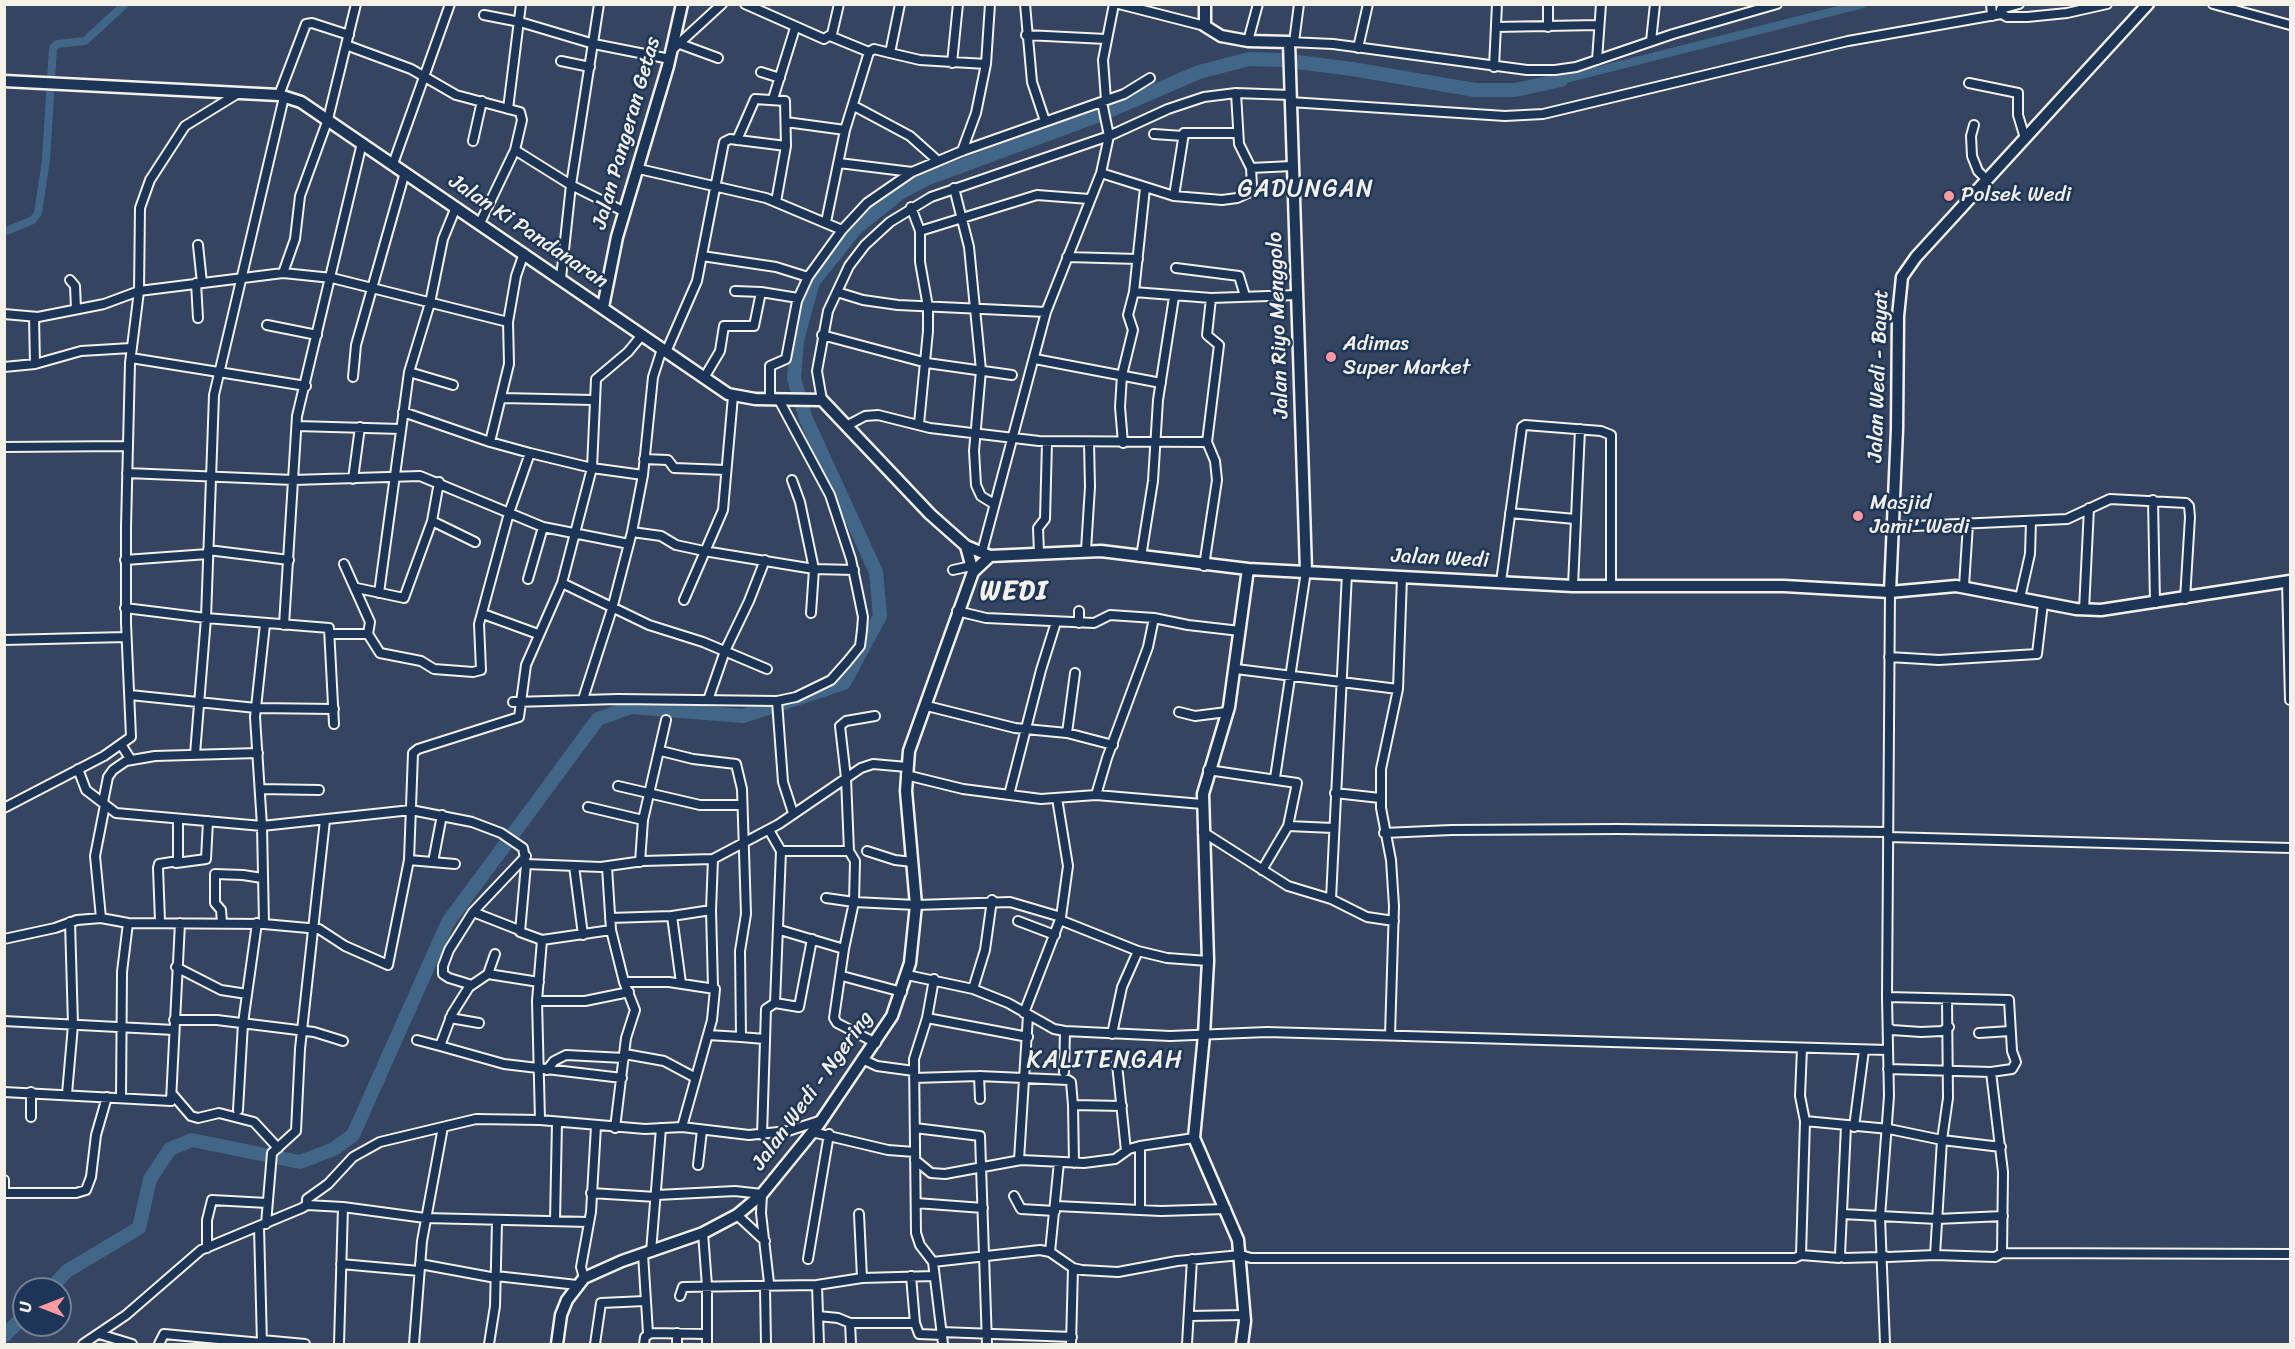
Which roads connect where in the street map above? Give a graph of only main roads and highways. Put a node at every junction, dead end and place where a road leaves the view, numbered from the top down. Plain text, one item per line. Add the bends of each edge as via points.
1 (682, 4) edge
2 (1205, 4) edge
3 (2148, 4) edge
4 (4, 81) edge
5 (603, 307) junction
6 (966, 546) junction
7 (986, 554) junction
8 (972, 569) junction
9 (1248, 569) junction
10 (1306, 571) junction
11 (2289, 581) edge
12 (1890, 592) junction
13 (556, 1344) edge
14 (1242, 1344) edge

1 - 5 main road, Jalan Pangeran Getas via 674,51 616,237
2 - 10 main road, Jalan Riyo Menggolo via 1205,26 1221,36 1291,43
3 - 12 main road, Jalan Wedi - Bayat via 1907,267 1899,287
4 - 5 main road, Jalan Ki Pandanaran via 281,96 301,102
5 - 6 main road, Jalan Ki Pandanaran via 733,396 820,400
6 - 7 main road
6 - 8 main road
7 - 8 main road
7 - 9 main road, Jalan Wedi via 1086,550
8 - 13 main road, Jalan Wedi - Ngering via 909,752 906,771 916,904 908,975 876,1043 762,1194 737,1215 703,1233 602,1268 581,1281 561,1315
9 - 10 main road, Jalan Wedi
9 - 14 main road via 1236,669 1202,804 1208,961 1194,1138 1235,1230 1241,1255 1245,1328
10 - 12 main road, Jalan Wedi via 1573,586 1784,586
11 - 12 main road, Jalan Wedi via 2185,599 2084,610 1964,586

